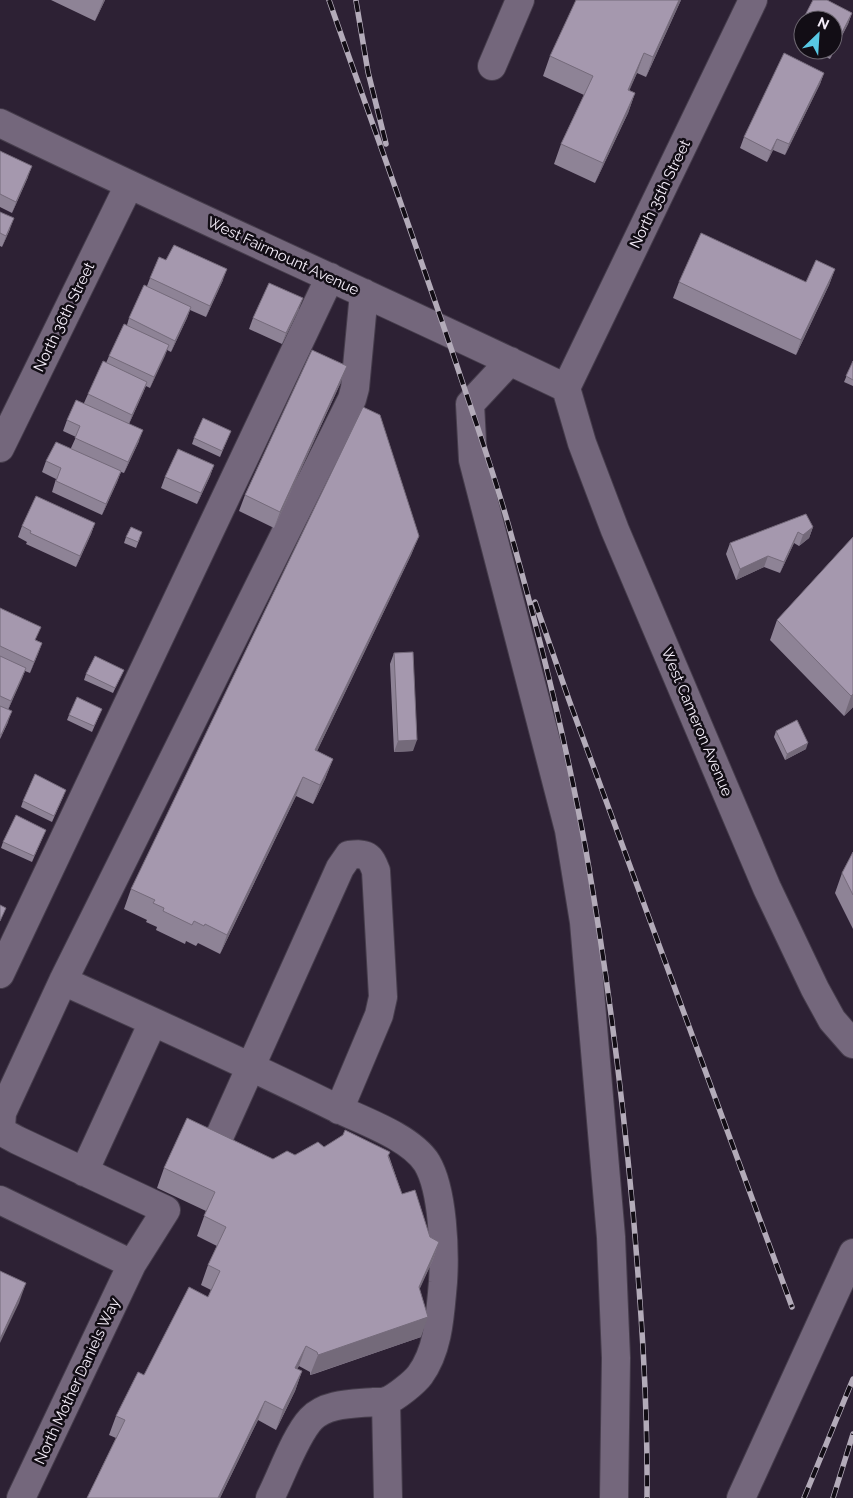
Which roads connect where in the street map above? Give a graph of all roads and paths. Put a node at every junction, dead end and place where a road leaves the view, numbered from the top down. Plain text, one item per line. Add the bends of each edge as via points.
1 (520, 0) edge
2 (753, 0) edge
3 (492, 66) dead end
4 (0, 123) edge
5 (129, 185) junction
6 (330, 277) junction
7 (364, 293) junction
8 (510, 361) junction
9 (566, 388) junction
10 (0, 448) edge
11 (0, 974) edge
12 (63, 981) junction
13 (153, 1022) junction
14 (853, 1044) edge
15 (252, 1067) junction
16 (339, 1110) junction
17 (0, 1120) edge
18 (212, 1153) edge
19 (84, 1172) junction
20 (0, 1200) edge
21 (853, 1253) edge
22 (132, 1264) junction
23 (386, 1401) junction
24 (21, 1498) edge
25 (270, 1498) edge
26 (388, 1498) edge
27 (614, 1498) edge
28 (741, 1498) edge

1 - 3 street
2 - 9 street, North 35th Street
4 - 5 street, West Fairmount Avenue
5 - 6 street, West Fairmount Avenue
5 - 10 street, North 36th Street
6 - 7 street, West Fairmount Avenue
6 - 11 street
7 - 8 street, West Fairmount Avenue
7 - 12 street via 352,399
8 - 9 street, West Fairmount Avenue
8 - 27 street via 470,404 473,460 569,830 584,922 611,1237 616,1358
9 - 14 street, West Cameron Avenue via 582,443 615,530 767,888 832,1020
12 - 13 street
12 - 17 street
13 - 15 street
13 - 19 street
15 - 16 street
15 - 16 street via 340,868 349,855 362,853 372,859 376,871 383,997 379,1015
15 - 18 street
16 - 23 street via 414,1148 427,1162 437,1186 444,1270 439,1324 432,1354 420,1375
17 - 19 street via 6,1134
19 - 22 street, North Mother Daniels Way via 176,1206
20 - 22 street
21 - 28 street
22 - 24 street, North Mother Daniels Way
23 - 25 street via 332,1406 312,1418 301,1433
23 - 26 street

